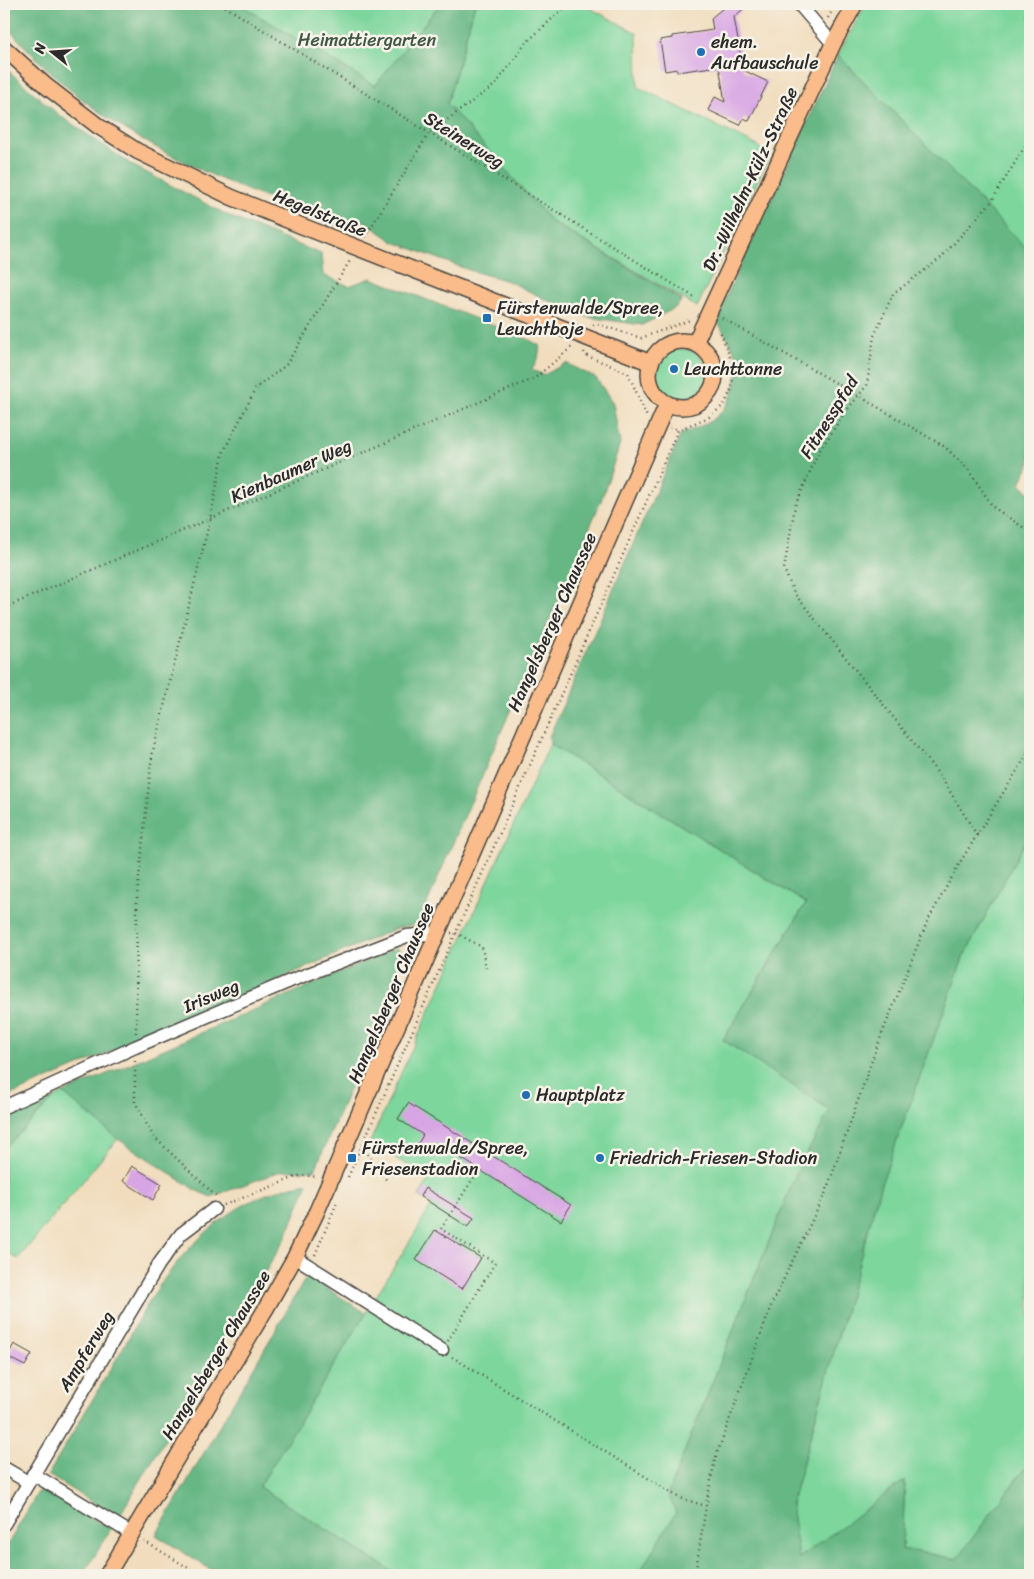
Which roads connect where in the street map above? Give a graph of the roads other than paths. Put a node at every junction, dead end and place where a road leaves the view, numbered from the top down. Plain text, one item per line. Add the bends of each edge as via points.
1 (799, 4) edge
2 (855, 4) edge
3 (833, 44) junction
4 (4, 48) edge
5 (695, 343) junction
6 (651, 363) junction
7 (668, 404) junction
8 (437, 933) junction
9 (4, 1107) edge
10 (219, 1207) road end
11 (295, 1257) junction
12 (442, 1350) road end
13 (4, 1468) edge
14 (30, 1478) junction
15 (4, 1524) edge
16 (132, 1534) junction
17 (107, 1575) edge

1 - 3 street
2 - 3 main road, Dr.-Wilhelm-Külz-Straße
3 - 5 main road, Dr.-Wilhelm-Külz-Straße
4 - 6 main road, Hegelstraße via 46,86 137,151 231,196 582,342
5 - 6 main road via 677,341 667,344
5 - 7 main road via 707,352 713,362 714,384 709,394 690,407
6 - 7 main road via 649,380 652,390
7 - 8 main road, Hangelsberger Chaussee
8 - 9 street, Irisweg via 407,936 290,981
8 - 11 main road, Hangelsberger Chaussee
10 - 14 street, Ampferweg via 181,1234 159,1264
11 - 12 street
11 - 16 main road, Hangelsberger Chaussee
13 - 14 street
14 - 15 street, Ampferweg
14 - 16 street
16 - 17 main road, Hangelsberger Chaussee

